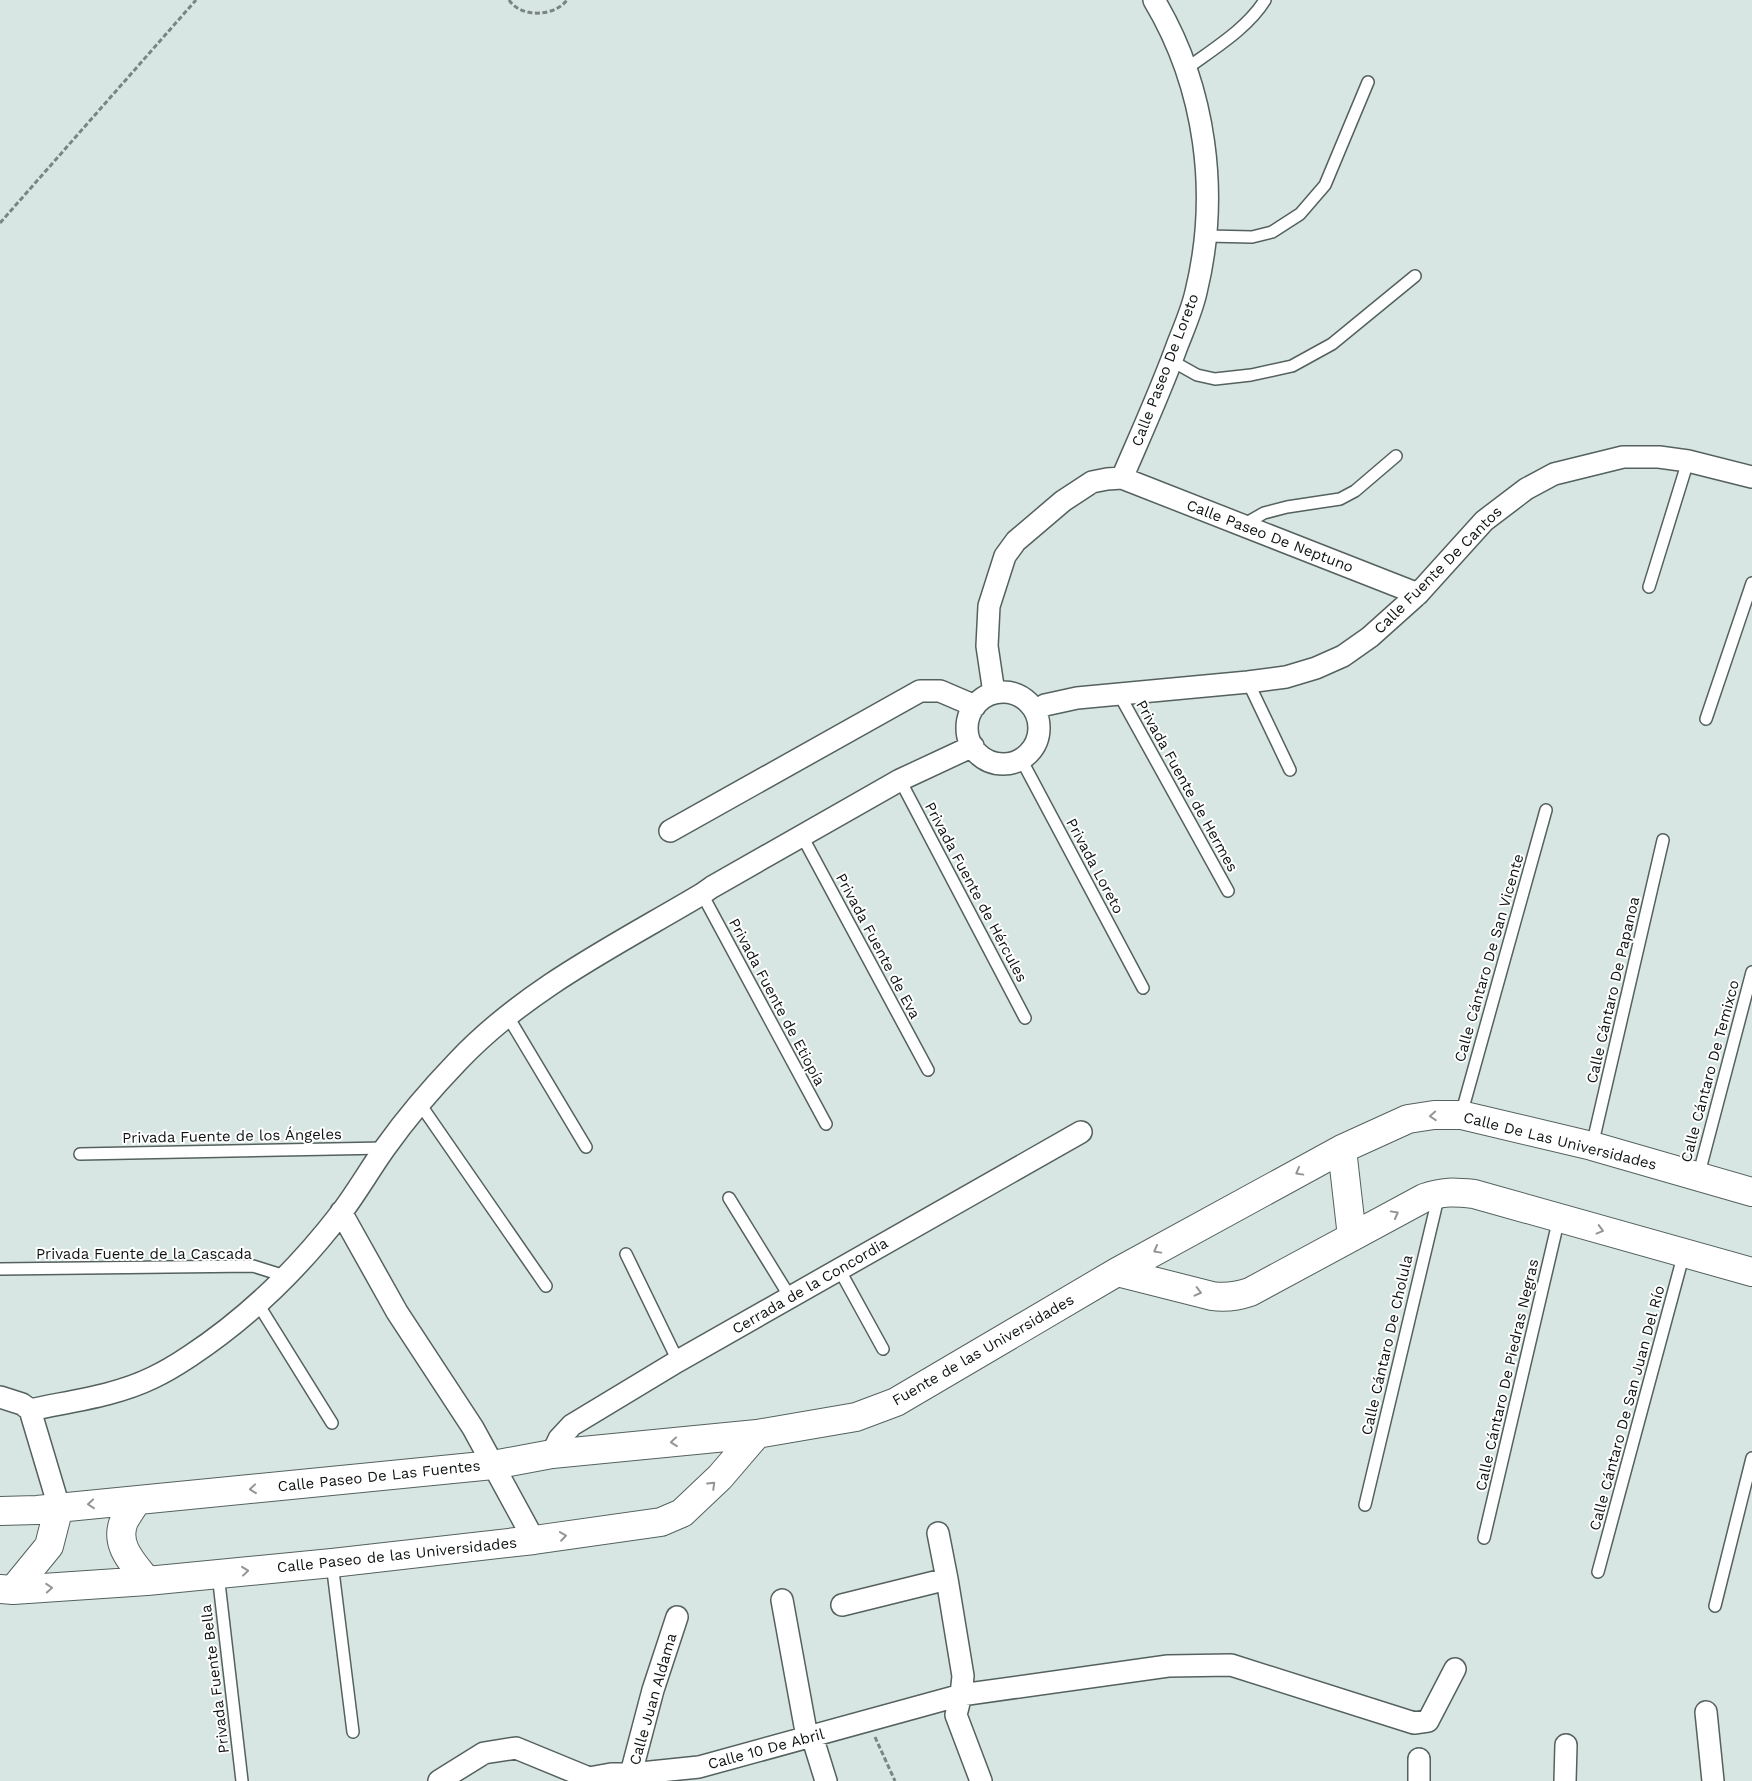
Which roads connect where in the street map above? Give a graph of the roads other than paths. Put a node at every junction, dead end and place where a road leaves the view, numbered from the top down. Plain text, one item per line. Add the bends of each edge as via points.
1 (1154, 0) edge
2 (1265, 0) edge
3 (1186, 69) junction
4 (1368, 82) dead end
5 (1206, 236) junction
6 (1415, 276) dead end
7 (1172, 361) junction
8 (1396, 456) dead end
9 (1688, 461) junction
10 (1122, 478) junction
11 (1752, 478) edge
12 (1243, 525) junction
13 (1752, 583) edge
14 (1649, 587) dead end
15 (1418, 594) junction
16 (1248, 682) junction
17 (994, 693) junction
18 (1119, 694) junction
19 (975, 706) junction
20 (1035, 711) junction
21 (1706, 719) dead end
22 (973, 746) junction
23 (1021, 759) junction
24 (1290, 770) dead end
25 (900, 780) junction
26 (1546, 810) dead end
27 (670, 831) dead end
28 (802, 836) junction
29 (1663, 840) dead end
30 (1228, 891) dead end
31 (702, 894) junction
32 (1752, 972) edge
33 (1142, 988) dead end
34 (507, 1015) junction
35 (1025, 1018) dead end
36 (928, 1070) dead end
37 (420, 1104) junction
38 (1461, 1115) junction
39 (826, 1124) dead end
40 (1081, 1132) dead end
41 (1592, 1146) junction
42 (586, 1147) dead end
43 (385, 1148) junction
44 (1342, 1148) junction
45 (80, 1154) dead end
46 (1698, 1178) junction
47 (1440, 1192) junction
48 (1752, 1192) edge
49 (729, 1198) dead end
50 (341, 1212) junction
51 (1559, 1218) junction
52 (1352, 1237) junction
53 (1684, 1253) junction
54 (626, 1254) dead end
55 (839, 1269) junction
56 (0, 1270) edge
57 (1117, 1272) junction
58 (1752, 1272) edge
59 (288, 1277) junction
60 (546, 1286) dead end
61 (790, 1297) junction
62 (258, 1304) junction
63 (883, 1349) dead end
64 (678, 1361) junction
65 (0, 1397) edge
66 (30, 1410) junction
67 (332, 1423) dead end
68 (757, 1434) junction
69 (552, 1454) junction
70 (1752, 1458) edge
71 (493, 1465) junction
72 (137, 1500) junction
73 (1365, 1505) dead end
74 (59, 1507) junction
75 (0, 1511) edge
76 (938, 1533) dead end
77 (1484, 1538) dead end
78 (534, 1540) junction
79 (332, 1563) junction
80 (1598, 1572) dead end
81 (218, 1574) junction
82 (947, 1579) junction
83 (147, 1581) junction
84 (6, 1590) edge
85 (782, 1600) dead end
86 (842, 1605) dead end
87 (1715, 1606) dead end
88 (676, 1617) dead end
89 (1454, 1669) dead end
90 (961, 1696) junction
91 (1706, 1712) dead end
92 (353, 1732) dead end
93 (810, 1737) junction
94 (1566, 1746) dead end
95 (1420, 1759) dead end
96 (630, 1778) edge
97 (588, 1779) edge
98 (242, 1781) edge
99 (439, 1781) edge
100 (826, 1781) edge
101 (981, 1781) edge
102 (1419, 1781) edge
103 (1565, 1781) edge
104 (1712, 1781) edge

1 - 3 street, Calle Paseo De Loreto via 1167,22
2 - 3 lane via 1244,26
3 - 5 street, Calle Paseo De Loreto via 1205,149
4 - 5 lane via 1325,185 1300,214 1272,232 1259,236
5 - 7 street, Calle Paseo De Loreto via 1196,293
6 - 7 lane via 1332,344 1292,366 1215,379 1197,375
7 - 10 street, Calle Paseo De Loreto
8 - 12 lane via 1355,491 1340,499 1264,513
9 - 11 street, Calle Fuente De Cantos
9 - 14 lane
9 - 15 street, Calle Fuente De Cantos via 1623,457 1572,468 1541,480 1484,521
10 - 12 street, Calle Paseo De Neptuno
10 - 17 street via 1092,482 1084,487 1034,524 1005,556 989,606 987,646
12 - 15 street, Calle Paseo De Neptuno
13 - 21 lane
15 - 16 street, Calle Fuente De Cantos via 1370,637 1343,656 1300,674
16 - 18 street, Calle Fuente De Cantos
16 - 24 lane
17 - 19 street
17 - 20 street via 1018,695
18 - 20 street, Calle Fuente De Cantos via 1058,701
18 - 30 lane, Privada Fuente de Hermes
19 - 22 street via 968,726
19 - 27 street via 940,691 920,690
20 - 23 street via 1039,721 1036,743
22 - 23 street via 989,760 1000,763
22 - 25 street
23 - 33 lane, Privada Loreto
25 - 28 street
25 - 35 lane, Privada Fuente de Hércules
26 - 38 lane, Calle Cántaro De San Vicente
28 - 31 street
28 - 36 lane, Privada Fuente de Eva
29 - 41 lane, Calle Cántaro De Papanoa
31 - 34 street via 562,977
31 - 39 lane, Privada Fuente de Etiopía
32 - 46 lane, Calle Cántaro De Temixco
34 - 37 street via 459,1060
34 - 42 lane
37 - 43 street
37 - 60 lane
38 - 41 street, Calle De Las Universidades
38 -> 44 street, Calle De Las Universidades via 1408,1119
40 - 55 street, Cerrada de la Concordia
41 - 46 street, Calle De Las Universidades
43 - 45 lane, Privada Fuente de los Ángeles
43 - 50 street
44 - 52 street
44 -> 57 street, Fuente de las Universidades
46 - 48 street, Calle De Las Universidades
47 - 51 street via 1474,1194
52 -> 47 street
47 - 73 lane, Calle Cántaro De Cholula
49 - 61 lane
50 - 59 street
50 - 71 street via 397,1312
51 -> 53 street
51 - 77 lane, Calle Cántaro De Piedras Negras
57 -> 52 street via 1212,1296 1240,1295
53 - 58 street
53 - 80 lane, Calle Cántaro De San Juan Del Río
54 - 64 lane
55 - 61 street, Cerrada de la Concordia
55 - 63 lane
56 - 59 lane, Privada Fuente de la Cascada via 253,1266
57 - 68 street, Fuente de las Universidades via 896,1402 856,1417
59 - 62 street
61 - 64 street, Cerrada de la Concordia
62 - 66 street via 206,1345 153,1378 124,1389
62 - 67 lane
64 - 69 street, Cerrada de la Concordia via 572,1425 559,1438
65 - 66 street
66 - 74 street
68 -> 69 street, Calle Paseo De Las Fuentes
78 -> 68 street, Calle Paseo de las Universidades via 661,1522 682,1513 720,1477
69 - 71 street, Calle Paseo De Las Fuentes
70 - 87 lane
71 -> 72 street, Calle Paseo De Las Fuentes
71 - 78 street
72 -> 74 street, Calle Paseo De Las Fuentes
72 - 83 street via 124,1522 120,1537 127,1555
74 - 75 street, Calle Paseo De Las Fuentes
74 - 84 street via 49,1546
76 - 82 street
78 - 79 street, Calle Paseo de las Universidades
81 -> 79 street, Calle Paseo de las Universidades
79 - 92 lane
81 - 83 street, Calle Paseo de las Universidades
81 - 98 lane, Privada Fuente Bella
82 - 86 street
82 - 90 street via 963,1676
84 -> 83 street, Calle Paseo de las Universidades
85 - 93 street
88 - 96 street, Calle Juan Aldama
89 - 90 street, Calle 10 De Abril via 1428,1721 1414,1723 1232,1665 1168,1666
90 - 93 street, Calle 10 De Abril
90 - 101 street via 956,1716
91 - 104 street
93 - 96 street, Calle 10 De Abril via 698,1767
93 - 100 street
94 - 103 street
95 - 102 street
96 - 97 street, Calle 10 De Abril via 611,1774
97 - 99 street, Calle 10 De Abril via 516,1748 484,1753

